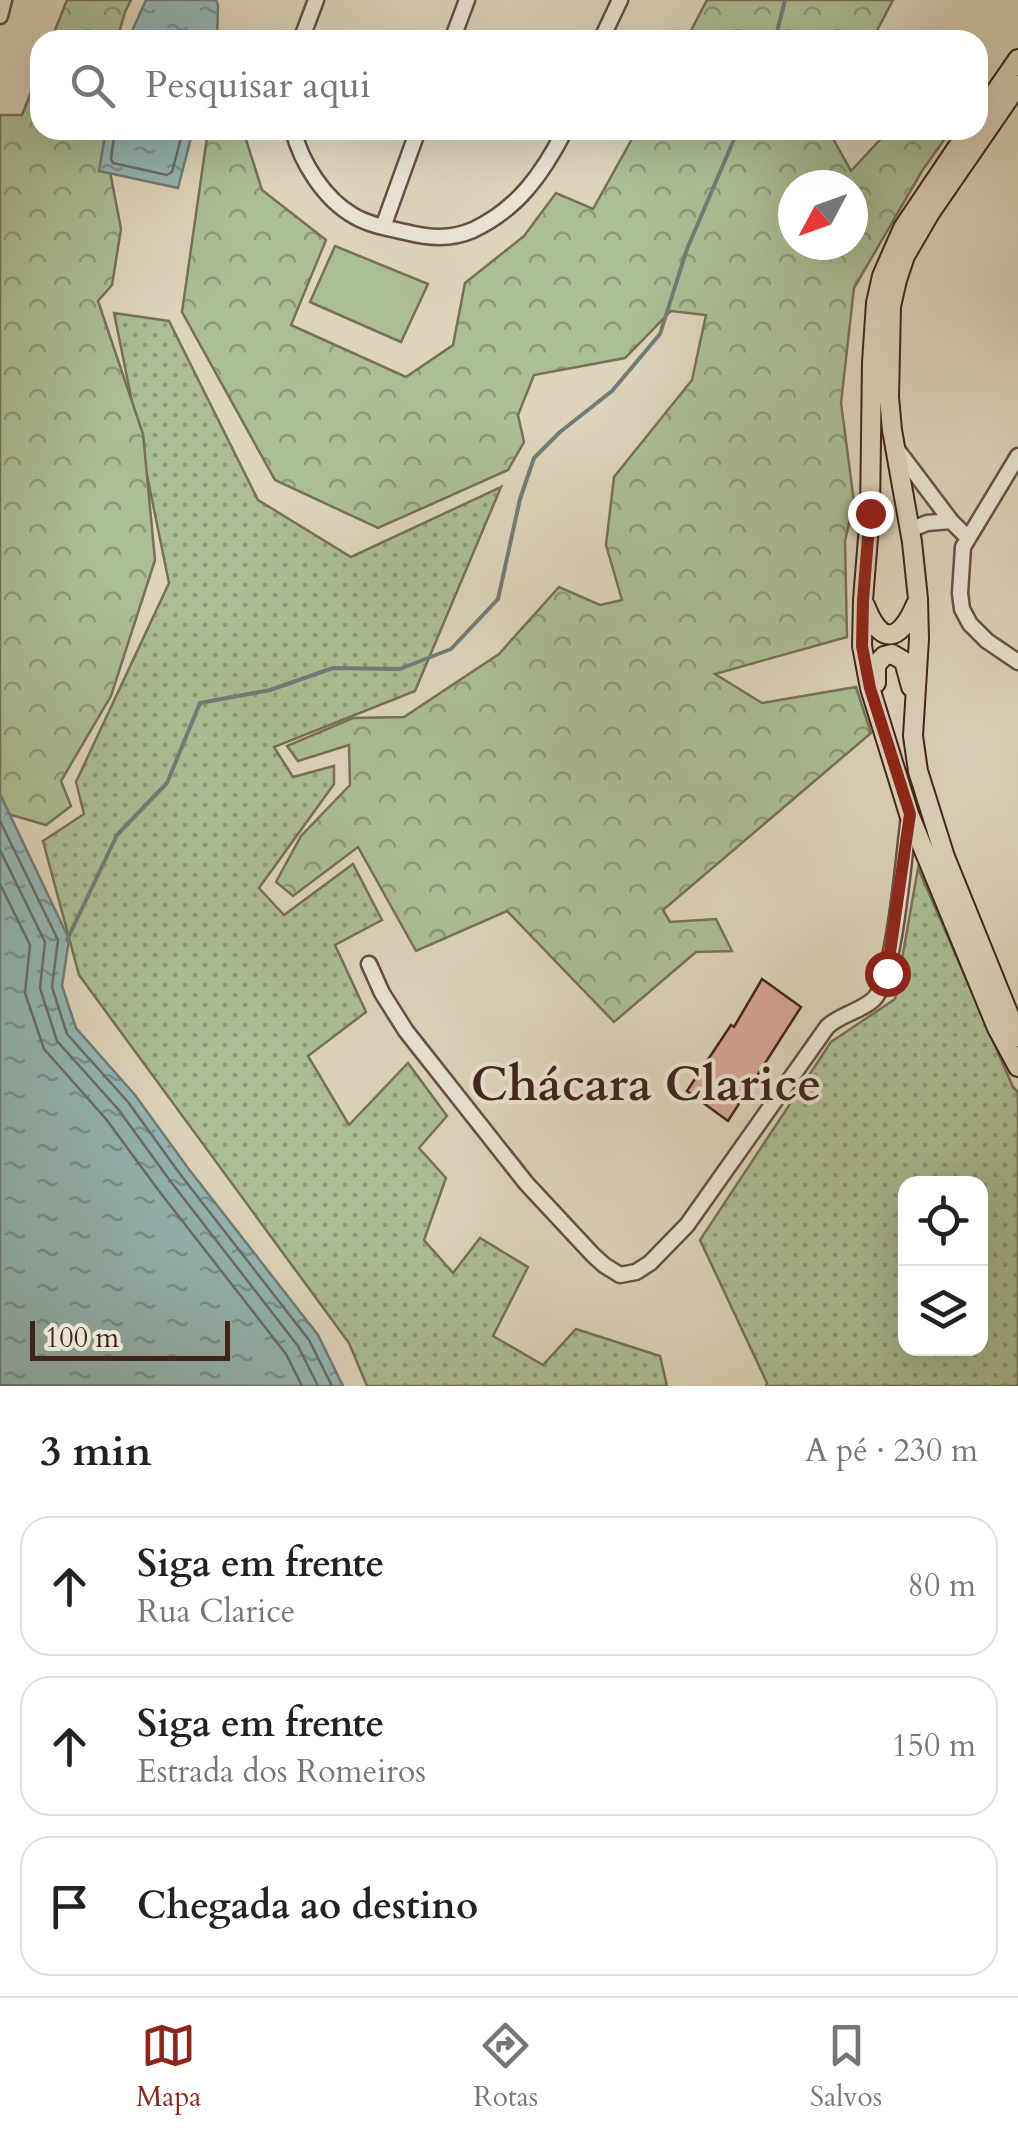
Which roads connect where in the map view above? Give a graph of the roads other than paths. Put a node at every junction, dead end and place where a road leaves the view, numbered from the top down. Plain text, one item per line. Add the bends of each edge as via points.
1 (4, 0) edge
2 (316, 0) edge
3 (467, 0) edge
4 (620, 0) edge
5 (0, 16) edge
6 (305, 30) edge
7 (456, 30) edge
8 (606, 30) edge
9 (1018, 58) edge
10 (1018, 85) edge
11 (988, 102) edge
12 (988, 129) edge
13 (297, 140) edge
14 (414, 140) edge
15 (560, 140) edge
16 (962, 140) edge
17 (981, 140) edge
18 (383, 227) junction
19 (896, 448) junction
20 (1018, 456) edge
21 (951, 521) junction
22 (910, 530) junction
23 (967, 537) junction
24 (918, 599) junction
25 (863, 600) junction
26 (1018, 662) edge
27 (914, 698) junction
28 (876, 708) junction
29 (910, 814) junction
30 (368, 964) dead end
31 (1018, 1037) edge
32 (1018, 1067) edge

1 - 5 street
2 - 6 street
3 - 7 street
4 - 8 street
9 - 11 main road
10 - 12 main road
13 - 18 street via 307,165 340,206
14 - 18 street
15 - 18 street via 540,176 475,229 426,238
16 - 25 main road via 902,228 876,302
17 - 19 main road via 916,236 897,280 889,397
19 - 21 street
19 - 22 main road
20 - 23 street
21 - 22 street
21 - 23 street
22 - 24 main road
23 - 26 street via 960,564 962,609 987,641
24 - 25 main road via 904,625 889,634 876,630
24 - 27 main road
25 - 28 main road via 862,646
27 - 28 main road via 904,661 884,656 876,665
27 - 31 main road via 915,753 928,809
28 - 29 main road
29 - 30 street via 882,987 868,1004 827,1027 686,1224 650,1263 628,1275 604,1265 526,1184 406,1031
29 - 32 main road

